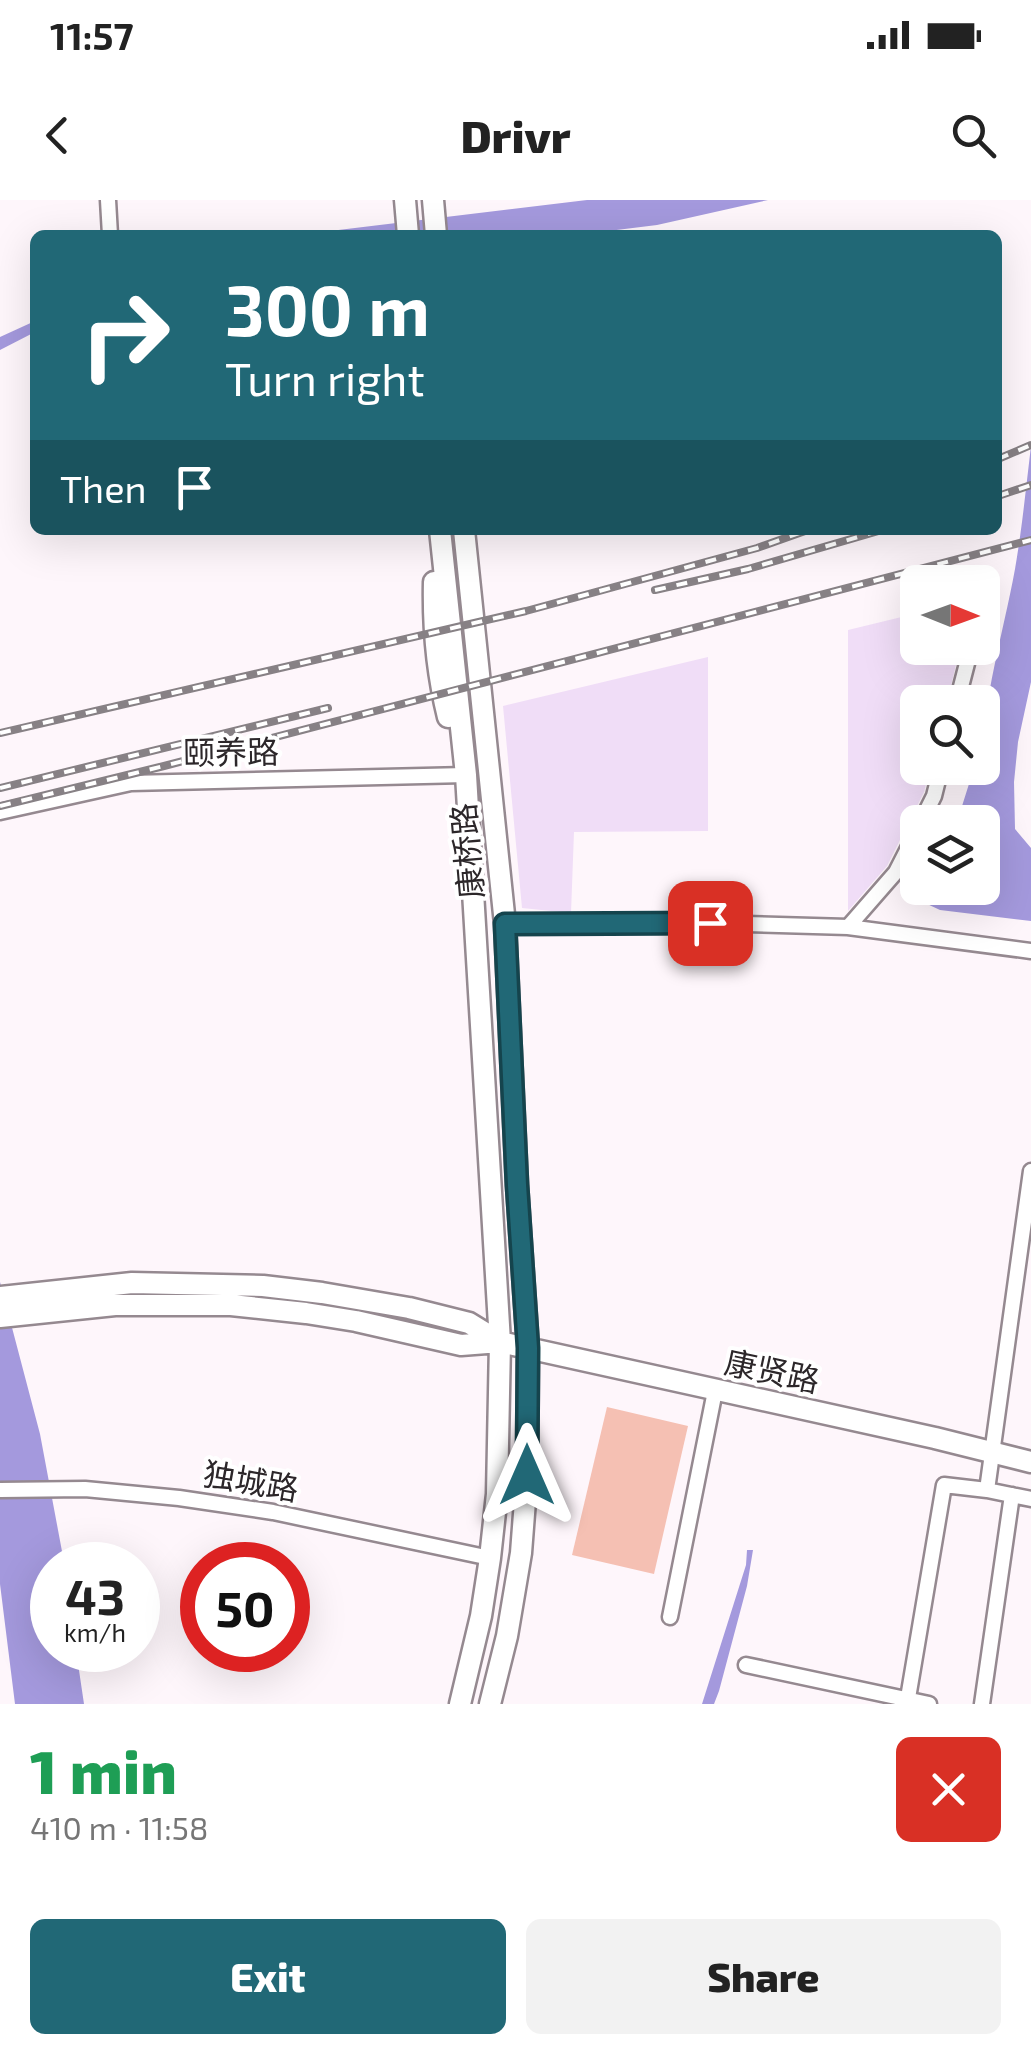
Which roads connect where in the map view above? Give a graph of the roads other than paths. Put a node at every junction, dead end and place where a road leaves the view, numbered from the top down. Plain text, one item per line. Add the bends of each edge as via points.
1 (108, 200) edge
2 (110, 230) edge
3 (439, 535) edge
4 (465, 535) edge
5 (466, 775) junction
6 (0, 812) edge
7 (900, 864) edge
8 (505, 924) junction
9 (848, 927) junction
10 (1031, 950) edge
11 (1031, 1171) edge
12 (115, 1295) junction
13 (0, 1297) edge
14 (0, 1317) edge
15 (500, 1342) junction
16 (528, 1348) junction
17 (715, 1390) junction
18 (992, 1453) junction
19 (1031, 1462) edge
20 (0, 1490) edge
21 (987, 1490) junction
22 (1012, 1495) junction
23 (1031, 1499) edge
24 (490, 1558) junction
25 (670, 1617) dead end
26 (746, 1665) dead end
27 (908, 1702) edge
28 (460, 1704) edge
29 (490, 1704) edge
30 (929, 1704) edge
31 (982, 1704) edge

1 - 2 street
3 - 5 main road, 康桥路
4 - 8 main road, 康桥路
5 - 6 street, 颐养路 via 131,784
5 - 15 main road, 康桥路
7 - 9 street
8 - 9 street
8 - 16 main road, 康桥路
9 - 10 street
11 - 18 street
12 - 13 main road
12 - 14 main road
12 - 15 main road, 康贤路 via 356,1321 460,1344
15 - 16 main road, 康贤路
15 - 24 main road, 康桥路
16 - 17 main road, 康贤路
16 - 29 main road, 康桥路 via 521,1553
17 - 18 main road, 康贤路
17 - 25 street
18 - 19 main road, 康贤路
18 - 21 street
20 - 24 street, 独城路 via 179,1498
21 - 22 street
21 - 27 street via 944,1486
22 - 23 street
22 - 31 street
24 - 28 main road, 康桥路
26 - 27 street
27 - 30 street

